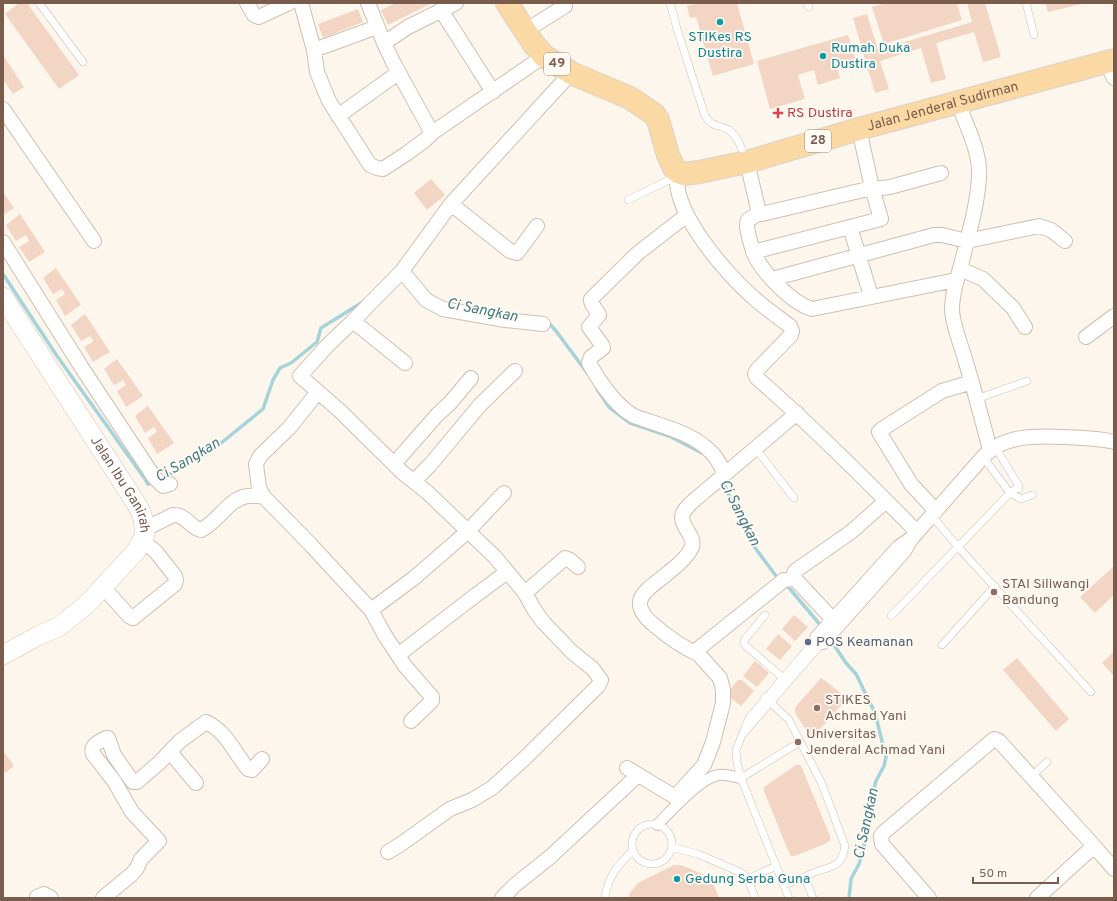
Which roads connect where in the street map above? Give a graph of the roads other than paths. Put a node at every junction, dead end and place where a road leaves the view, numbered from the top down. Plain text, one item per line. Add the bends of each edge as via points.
1 (39, 3) edge
2 (248, 3) edge
3 (289, 3) edge
4 (301, 3) edge
5 (368, 3) edge
6 (456, 3) edge
7 (507, 3) edge
8 (670, 3) edge
9 (1026, 3) edge
10 (565, 6) dead end
11 (441, 10) junction
12 (377, 27) junction
13 (525, 30) junction
14 (1034, 35) dead end
15 (384, 43) junction
16 (314, 50) junction
17 (544, 56) junction
18 (82, 62) dead end
19 (1111, 66) edge
20 (398, 73) junction
21 (571, 73) junction
22 (493, 92) junction
23 (958, 102) junction
24 (3, 109) edge
25 (338, 116) junction
26 (859, 129) junction
27 (432, 133) junction
28 (747, 162) junction
29 (941, 173) dead end
30 (677, 174) junction
31 (872, 188) junction
32 (628, 200) dead end
33 (451, 204) junction
34 (759, 213) junction
35 (687, 215) junction
36 (537, 226) dead end
37 (850, 227) junction
38 (94, 241) dead end
39 (967, 241) junction
40 (1065, 241) dead end
41 (3, 242) edge
42 (753, 252) junction
43 (859, 256) junction
44 (402, 271) junction
45 (958, 274) junction
46 (772, 279) junction
47 (871, 296) junction
48 (3, 297) edge
49 (1114, 316) edge
50 (354, 321) junction
51 (543, 324) dead end
52 (1025, 327) dead end
53 (1086, 337) dead end
54 (406, 363) dead end
55 (515, 372) dead end
56 (471, 378) dead end
57 (972, 382) junction
58 (1027, 382) dead end
59 (318, 392) junction
60 (976, 399) junction
61 (797, 413) junction
62 (1114, 442) edge
63 (756, 449) junction
64 (989, 451) junction
65 (394, 464) junction
66 (722, 477) junction
67 (414, 481) junction
68 (162, 482) dead end
69 (1019, 486) junction
70 (504, 493) dead end
71 (1010, 493) junction
72 (1032, 495) dead end
73 (264, 497) junction
74 (794, 498) dead end
75 (1018, 498) junction
76 (886, 502) junction
77 (934, 513) junction
78 (467, 532) junction
79 (144, 535) junction
80 (914, 536) junction
81 (958, 547) junction
82 (578, 567) dead end
83 (507, 572) junction
84 (785, 581) junction
85 (995, 586) junction
86 (103, 587) junction
87 (525, 593) junction
88 (371, 610) junction
89 (765, 615) dead end
90 (891, 616) dead end
91 (835, 624) junction
92 (821, 639) junction
93 (942, 645) dead end
94 (698, 654) junction
95 (3, 655) edge
96 (398, 656) junction
97 (782, 677) junction
98 (1092, 692) dead end
99 (768, 700) junction
100 (411, 721) dead end
101 (800, 742) junction
102 (170, 752) junction
103 (262, 759) dead end
104 (1047, 762) dead end
105 (1032, 776) junction
106 (741, 778) junction
107 (196, 782) dead end
108 (657, 825) junction
109 (1094, 846) junction
110 (671, 847) junction
111 (633, 850) junction
112 (388, 852) dead end
113 (776, 866) junction
114 (1114, 869) edge
115 (807, 876) junction
116 (748, 879) junction
117 (784, 885) junction
118 (108, 897) edge
119 (502, 898) edge
120 (605, 898) edge
121 (755, 898) edge
122 (789, 898) edge
123 (813, 898) edge
124 (929, 898) edge
125 (1038, 898) edge

1 - 18 lane
2 - 3 street via 254,15 259,17
4 - 16 street
5 - 12 street
6 - 11 street
7 - 13 main road, 49
8 - 28 lane via 705,116 710,123 729,130 735,136
9 - 14 lane
10 - 13 street
11 - 15 street via 408,26
11 - 22 street
12 - 15 street
12 - 16 street
13 - 17 main road, 49
15 - 20 street
16 - 25 street via 322,86
17 - 21 main road, 49
17 - 22 street
19 - 23 main road, Jalan Jenderal Sudirman / 28
20 - 25 street
20 - 27 street
21 - 30 main road, 49 via 635,101 654,114
21 - 33 street
22 - 27 street
23 - 26 main road, Jalan Jenderal Sudirman / 28
23 - 39 street via 979,169
24 - 38 street
25 - 27 street via 370,165 377,168 383,169
26 - 28 main road, Jalan Jenderal Sudirman / 28
26 - 31 street
28 - 30 main road, Jalan Jenderal Sudirman / 28 via 690,174
28 - 34 street
29 - 31 street via 890,187
30 - 32 lane
30 - 35 street via 678,190
31 - 34 street
31 - 37 street via 881,219
33 - 36 street via 514,253 518,253
33 - 44 street
34 - 42 street via 747,222
35 - 61 street via 697,234 734,278 754,298 790,326 791,335 756,374 757,378
35 - 66 street via 638,252 591,299 599,315 589,327 603,348 591,357 589,363 610,394 628,413 692,438 712,452
37 - 42 street
37 - 43 street
39 - 40 street via 1039,226 1051,230
39 - 43 street via 938,235
39 - 45 street
41 - 68 street via 82,368
42 - 46 street
43 - 46 street
43 - 47 street
44 - 50 street
44 - 51 street via 426,300 434,305 505,320
45 - 47 street
45 - 52 street via 983,279 1013,308
45 - 57 street via 952,311
46 - 47 street via 794,300 812,309
48 - 79 main road, Jalan Ibu Ganirah via 139,508 143,518
49 - 53 street
50 - 54 street
50 - 59 street via 300,376
55 - 67 street via 480,405
56 - 65 street
57 - 60 street
57 - 77 street via 942,391 879,431 880,437 911,484
58 - 60 lane
59 - 65 street
59 - 73 street via 289,428 260,456 256,464
60 - 64 street
61 - 63 street
61 - 76 street
62 - 64 street via 1102,439 1032,436 1010,440
63 - 66 street
63 - 74 lane
64 - 69 lane
64 - 71 lane
64 - 77 street
65 - 67 street
66 - 94 street via 691,502 684,512 682,520 692,540 692,546 669,572 650,586 644,593 640,606 650,622 673,640
67 - 78 street
69 - 71 lane
69 - 75 lane
70 - 78 street
71 - 75 lane
71 - 81 lane
72 - 75 lane via 1024,499
73 - 79 street via 240,498 201,530 183,516 173,515
73 - 88 street
76 - 80 street
76 - 84 street via 851,532 795,571
77 - 80 street
77 - 81 lane
78 - 83 street via 495,557
78 - 88 street via 414,578
79 - 86 main road, Jalan Ibu Ganirah via 136,551
79 - 86 street via 175,576 175,584 133,618
80 - 91 street via 904,551
81 - 85 lane
81 - 90 lane
82 - 87 street via 565,558
83 - 87 street
83 - 96 street
84 - 91 street via 796,580 800,583
84 - 94 street via 699,648
85 - 93 lane
85 - 98 lane
86 - 95 main road, Jalan Ibu Ganirah via 60,626
87 - 112 street via 544,623 593,669 601,682 492,788 472,800 450,808
88 - 96 street
89 - 97 lane via 744,643
91 - 92 street
92 - 97 lane
92 - 99 lane
94 - 119 street via 720,678 723,690 723,703 704,765 675,797 632,772 550,857
96 - 100 street via 432,697 432,701
97 - 99 lane
99 - 101 lane via 789,720
99 - 106 lane via 748,718 740,738 736,750
101 - 106 lane
101 - 115 lane via 822,784 845,846 841,861 835,866
102 - 103 street via 180,741 206,722 222,733 248,769 252,770
102 - 107 street
102 - 118 street via 137,782 133,782 114,755 108,738 92,748 93,754 114,781 132,812 159,841 141,859 132,874
104 - 105 lane
105 - 109 street
105 - 124 street via 999,741 994,739 881,836 882,844
106 - 108 street via 720,775 710,777
106 - 113 lane
108 - 110 lane via 667,832 672,842
108 - 111 lane via 645,826 636,833 633,838
109 - 114 street
109 - 125 street
110 - 111 lane via 667,858 657,864 640,860
110 - 116 lane via 708,858 744,874
111 - 120 lane via 611,876
113 - 116 lane
113 - 117 lane
115 - 117 lane
115 - 123 lane via 806,880
116 - 121 lane
117 - 122 lane

